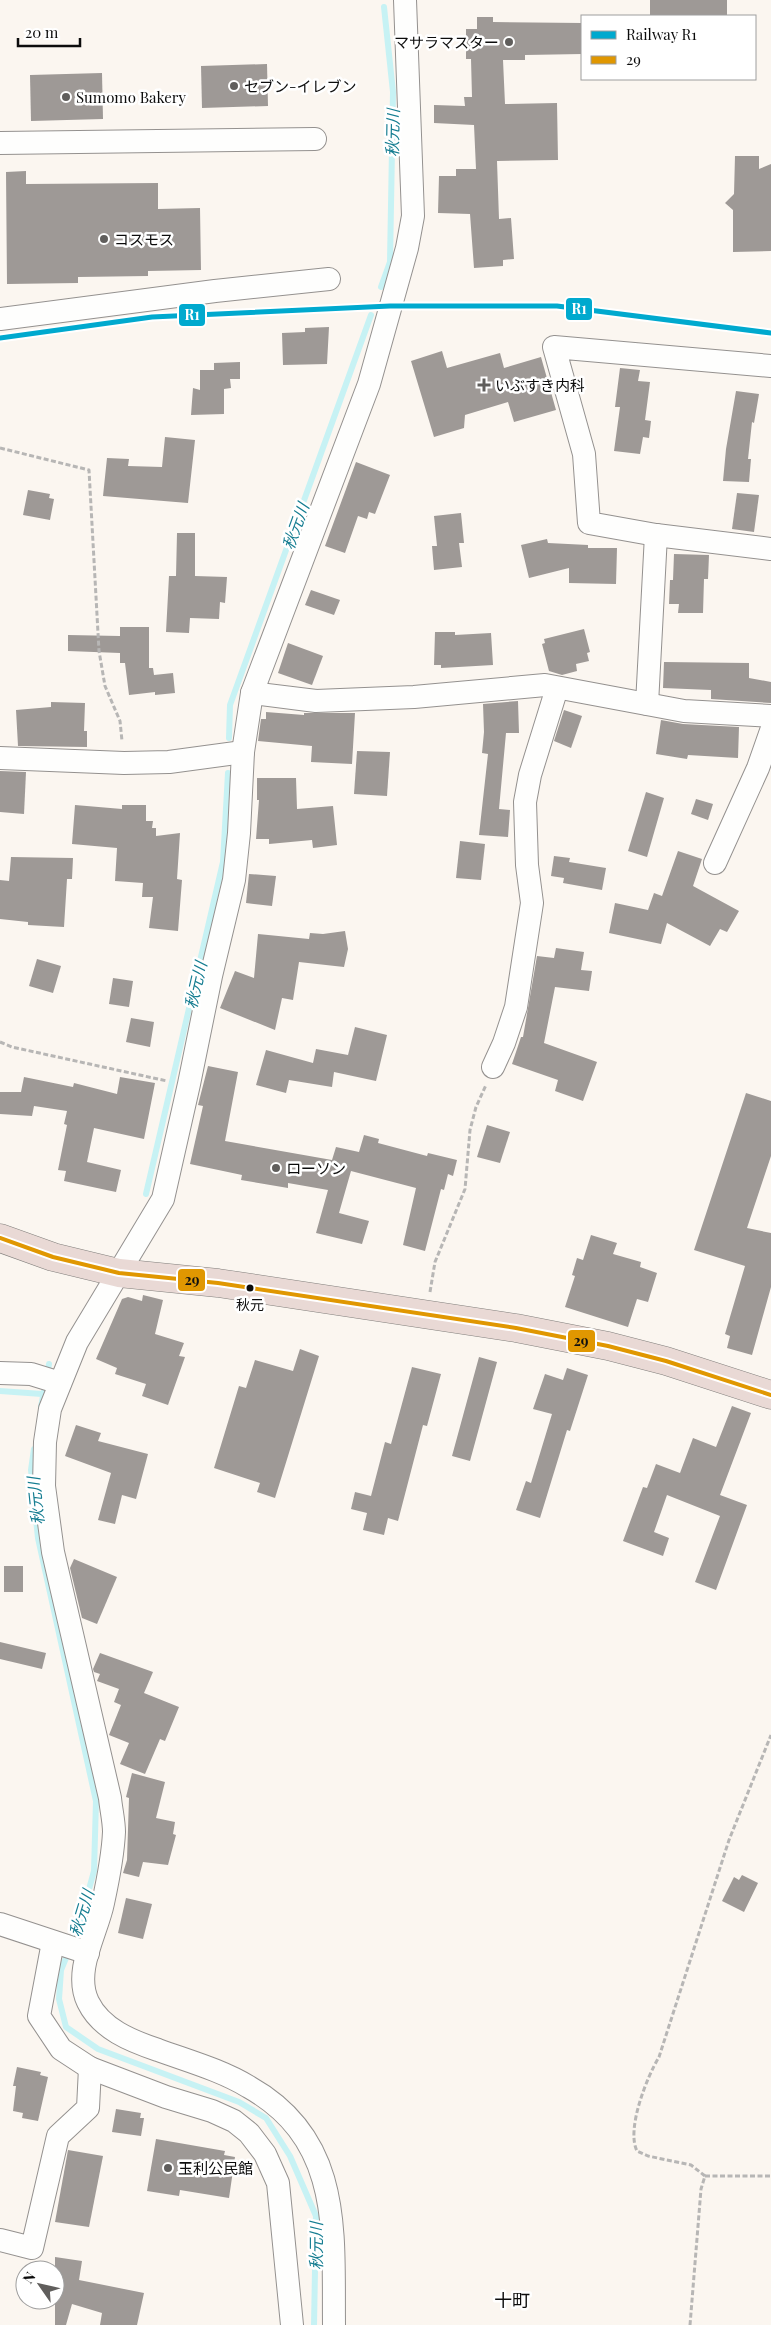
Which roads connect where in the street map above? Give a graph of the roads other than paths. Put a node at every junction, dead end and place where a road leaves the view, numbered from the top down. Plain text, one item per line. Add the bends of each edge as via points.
1 (405, 0) edge
2 (315, 139) dead end
3 (0, 143) edge
4 (330, 279) dead end
5 (0, 319) edge
6 (771, 366) edge
7 (656, 535) junction
8 (771, 549) edge
9 (557, 688) junction
10 (252, 694) junction
11 (647, 704) junction
12 (771, 716) edge
13 (771, 731) edge
14 (243, 752) junction
15 (0, 758) edge
16 (715, 863) dead end
17 (493, 1067) road end
18 (0, 1238) edge
19 (119, 1273) junction
20 (0, 1373) edge
21 (58, 1382) junction
22 (771, 1395) edge
23 (0, 1924) edge
24 (70, 1947) junction
25 (90, 2068) junction
26 (0, 2240) edge
27 (292, 2325) edge
28 (334, 2325) edge

1 - 10 street via 413,216 407,248 369,384
2 - 3 street
4 - 5 street
6 - 7 street via 554,347 584,454 589,523
7 - 8 street
7 - 11 street
9 - 10 street via 545,685 414,697 316,701
9 - 11 street
9 - 17 street via 524,802 524,836 532,904 516,1007
10 - 14 street
11 - 12 street via 684,711
13 - 16 street
14 - 15 street via 169,762
14 - 19 street via 234,880 163,1199
18 - 19 highway via 53,1257
19 - 21 street via 77,1342
19 - 22 highway via 218,1283 516,1328 608,1346
20 - 21 street via 31,1374
21 - 24 street via 45,1442 44,1486 52,1552 110,1798 114,1832 103,1905
23 - 24 street
24 - 25 street via 38,2016 61,2049
24 - 28 street via 83,1975 87,2001 104,2022 143,2045 250,2087 283,2112 305,2136 317,2157 330,2198
25 - 26 street via 88,2108 58,2136 32,2248
25 - 27 street via 212,2111 234,2121 249,2133 265,2154 278,2183

